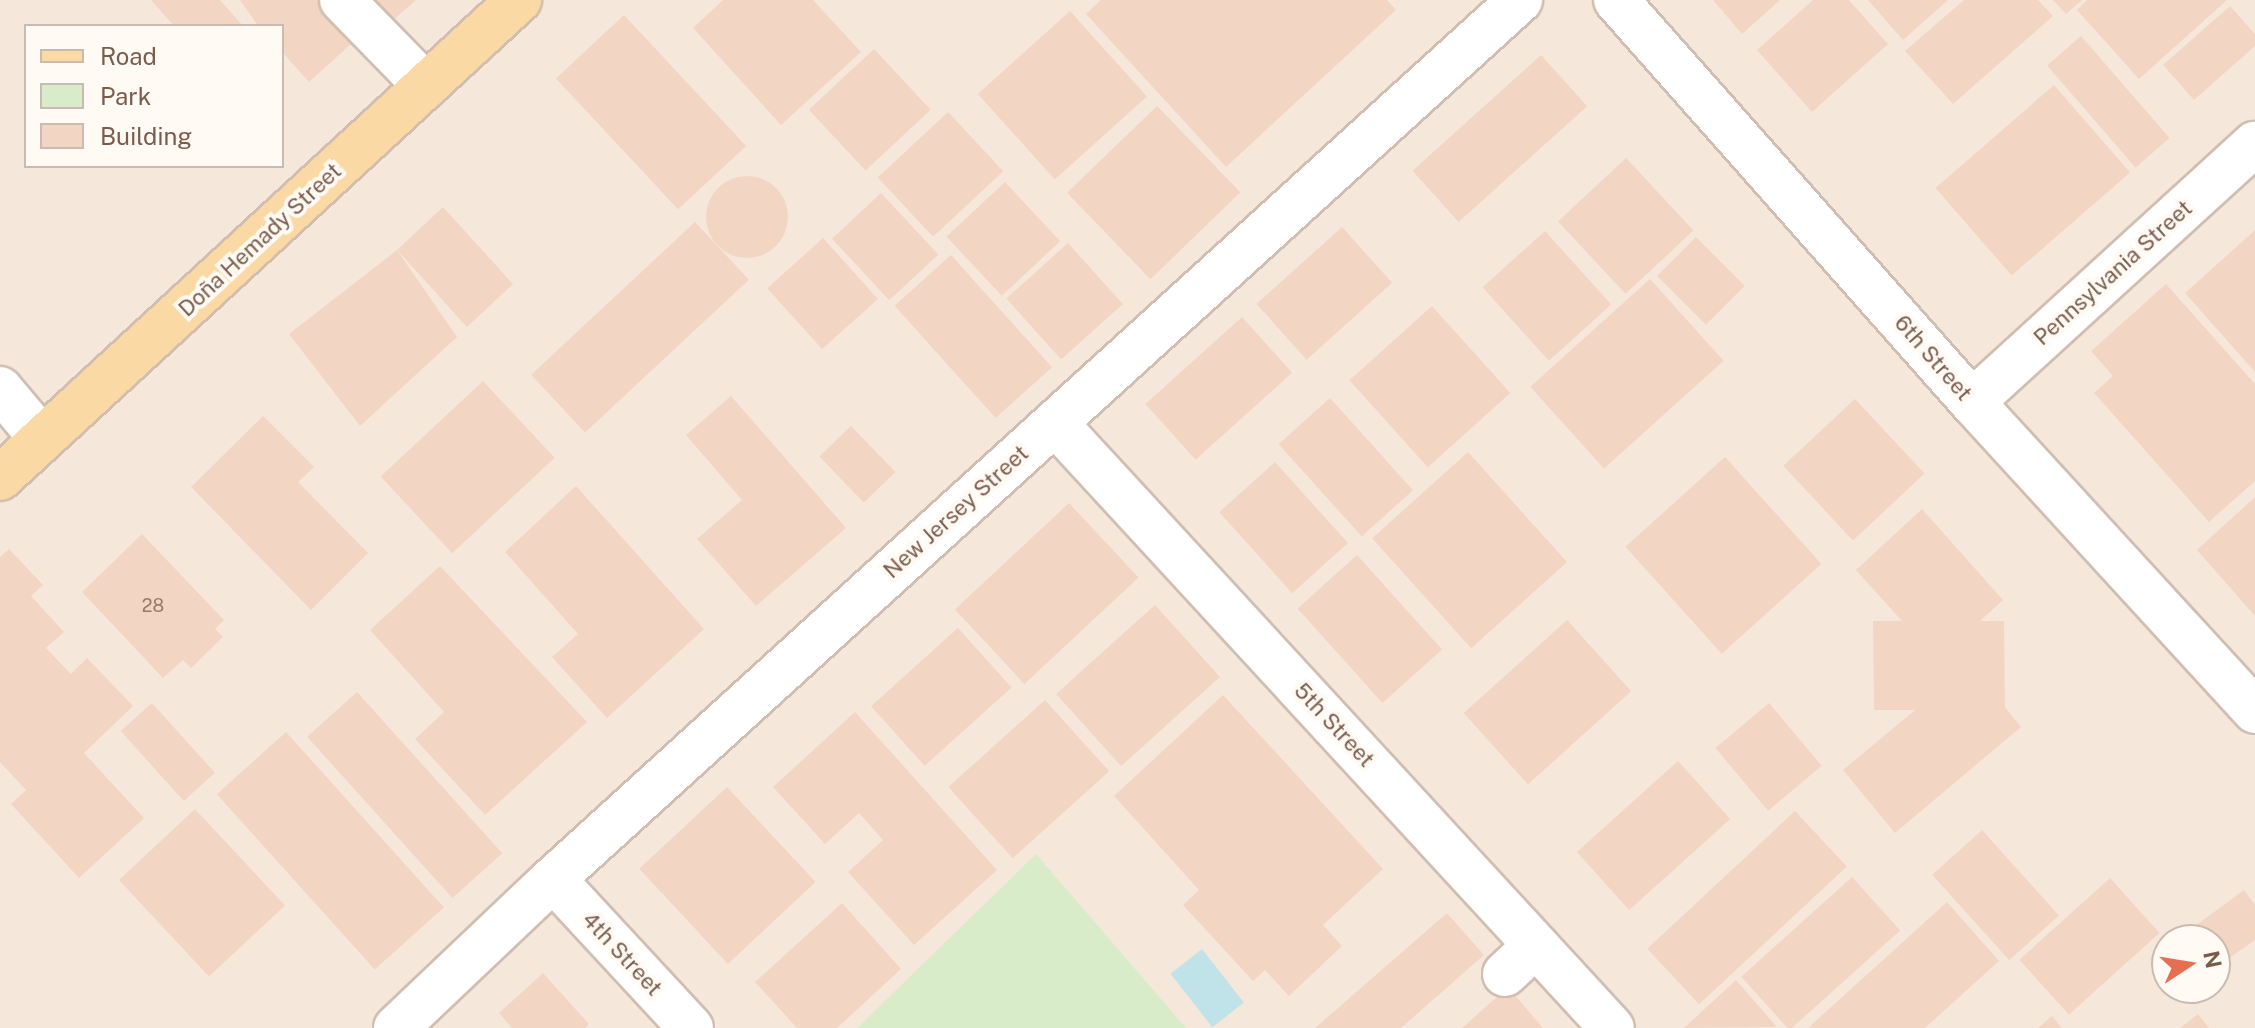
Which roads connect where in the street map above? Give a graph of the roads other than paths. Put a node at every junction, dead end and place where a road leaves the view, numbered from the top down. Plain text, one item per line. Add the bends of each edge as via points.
1 (342, 0) edge
2 (519, 0) edge
3 (1520, 0) edge
4 (1616, 0) edge
5 (426, 86) junction
6 (2255, 144) edge
7 (0, 389) edge
8 (1972, 402) junction
9 (1055, 423) junction
10 (42, 439) junction
11 (0, 478) edge
12 (2255, 711) edge
13 (553, 879) junction
14 (396, 1028) edge
15 (691, 1028) edge
16 (1612, 1028) edge

1 - 5 street
2 - 5 main road, Doña Hemady Street
3 - 9 street, New Jersey Street
4 - 8 street, 6th Street
5 - 10 main road, Doña Hemady Street
6 - 8 street, Pennsylvania Street
7 - 10 street
8 - 12 street, 6th Street
9 - 13 street, New Jersey Street
9 - 16 street, 5th Street via 1520,959
10 - 11 main road, Doña Hemady Street
13 - 14 street, New Jersey Street
13 - 15 street, 4th Street

